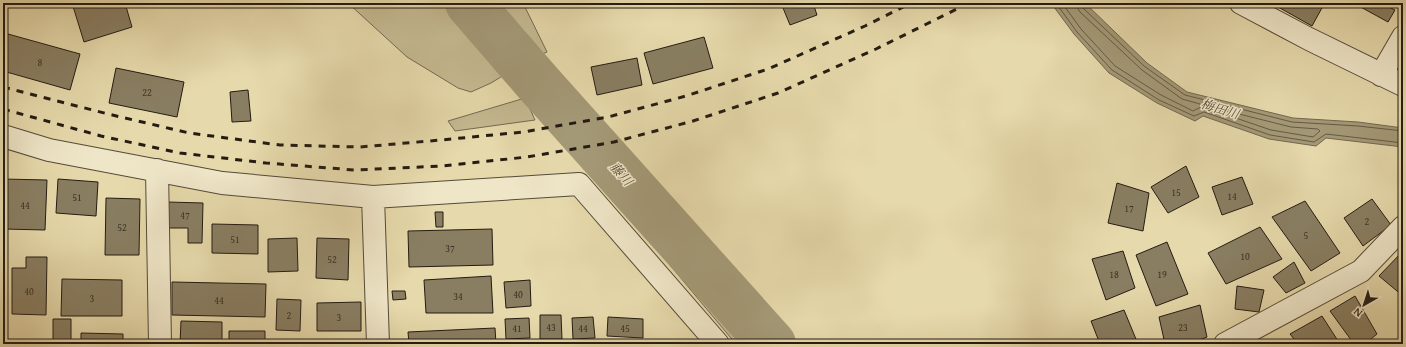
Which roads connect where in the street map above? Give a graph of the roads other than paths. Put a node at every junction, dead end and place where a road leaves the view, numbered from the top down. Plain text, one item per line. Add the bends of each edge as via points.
1 (1241, 3) edge
2 (1403, 37) edge
3 (1381, 74) junction
4 (1403, 85) edge
5 (3, 136) edge
6 (157, 170) junction
7 (373, 197) junction
8 (1403, 227) edge
9 (160, 344) edge
10 (378, 344) edge
11 (718, 344) edge
12 (1225, 344) edge

1 - 3 street
2 - 3 street
3 - 4 street
5 - 6 street via 49,150
6 - 7 street via 222,183
6 - 9 street
7 - 10 street
7 - 11 street via 579,184
8 - 12 street via 1361,271

